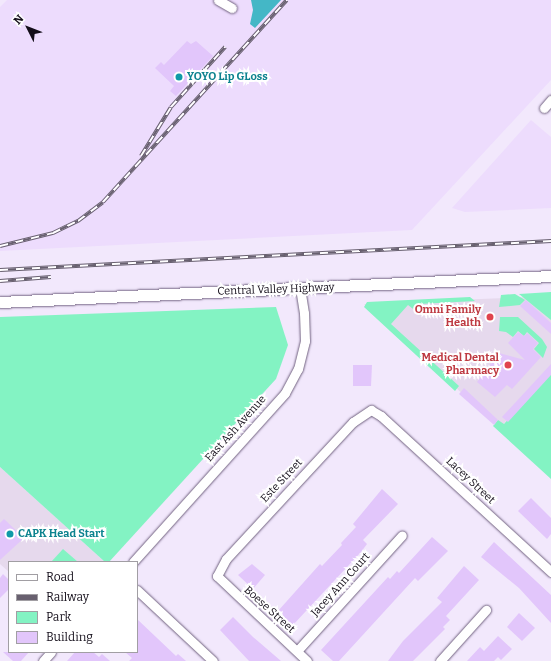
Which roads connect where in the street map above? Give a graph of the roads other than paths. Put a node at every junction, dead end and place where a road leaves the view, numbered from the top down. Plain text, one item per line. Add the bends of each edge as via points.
1 (218, 0) edge
2 (232, 8) dead end
3 (551, 100) edge
4 (544, 108) dead end
5 (551, 276) edge
6 (300, 289) junction
7 (0, 302) edge
8 (371, 410) joint
9 (402, 535) dead end
10 (134, 561) edge
11 (551, 572) edge
12 (217, 576) joint
13 (138, 591) edge
14 (486, 610) dead end
15 (297, 651) junction
16 (50, 653) edge
17 (43, 661) edge
18 (213, 661) edge
19 (307, 661) edge
20 (440, 661) edge

1 - 2 street
3 - 4 street
5 - 6 main road, Central Valley Highway
6 - 7 main road, Central Valley Highway
6 - 10 street, East Ash Avenue via 305,341 298,369 285,393
8 - 11 street, Lacey Street via 381,416
8 - 12 street, Este Street via 347,428 226,559
9 - 15 street, Jacey Ann Court
12 - 15 street, Boese Street
13 - 18 street
14 - 20 street
15 - 19 street, Boese Street
16 - 17 street

